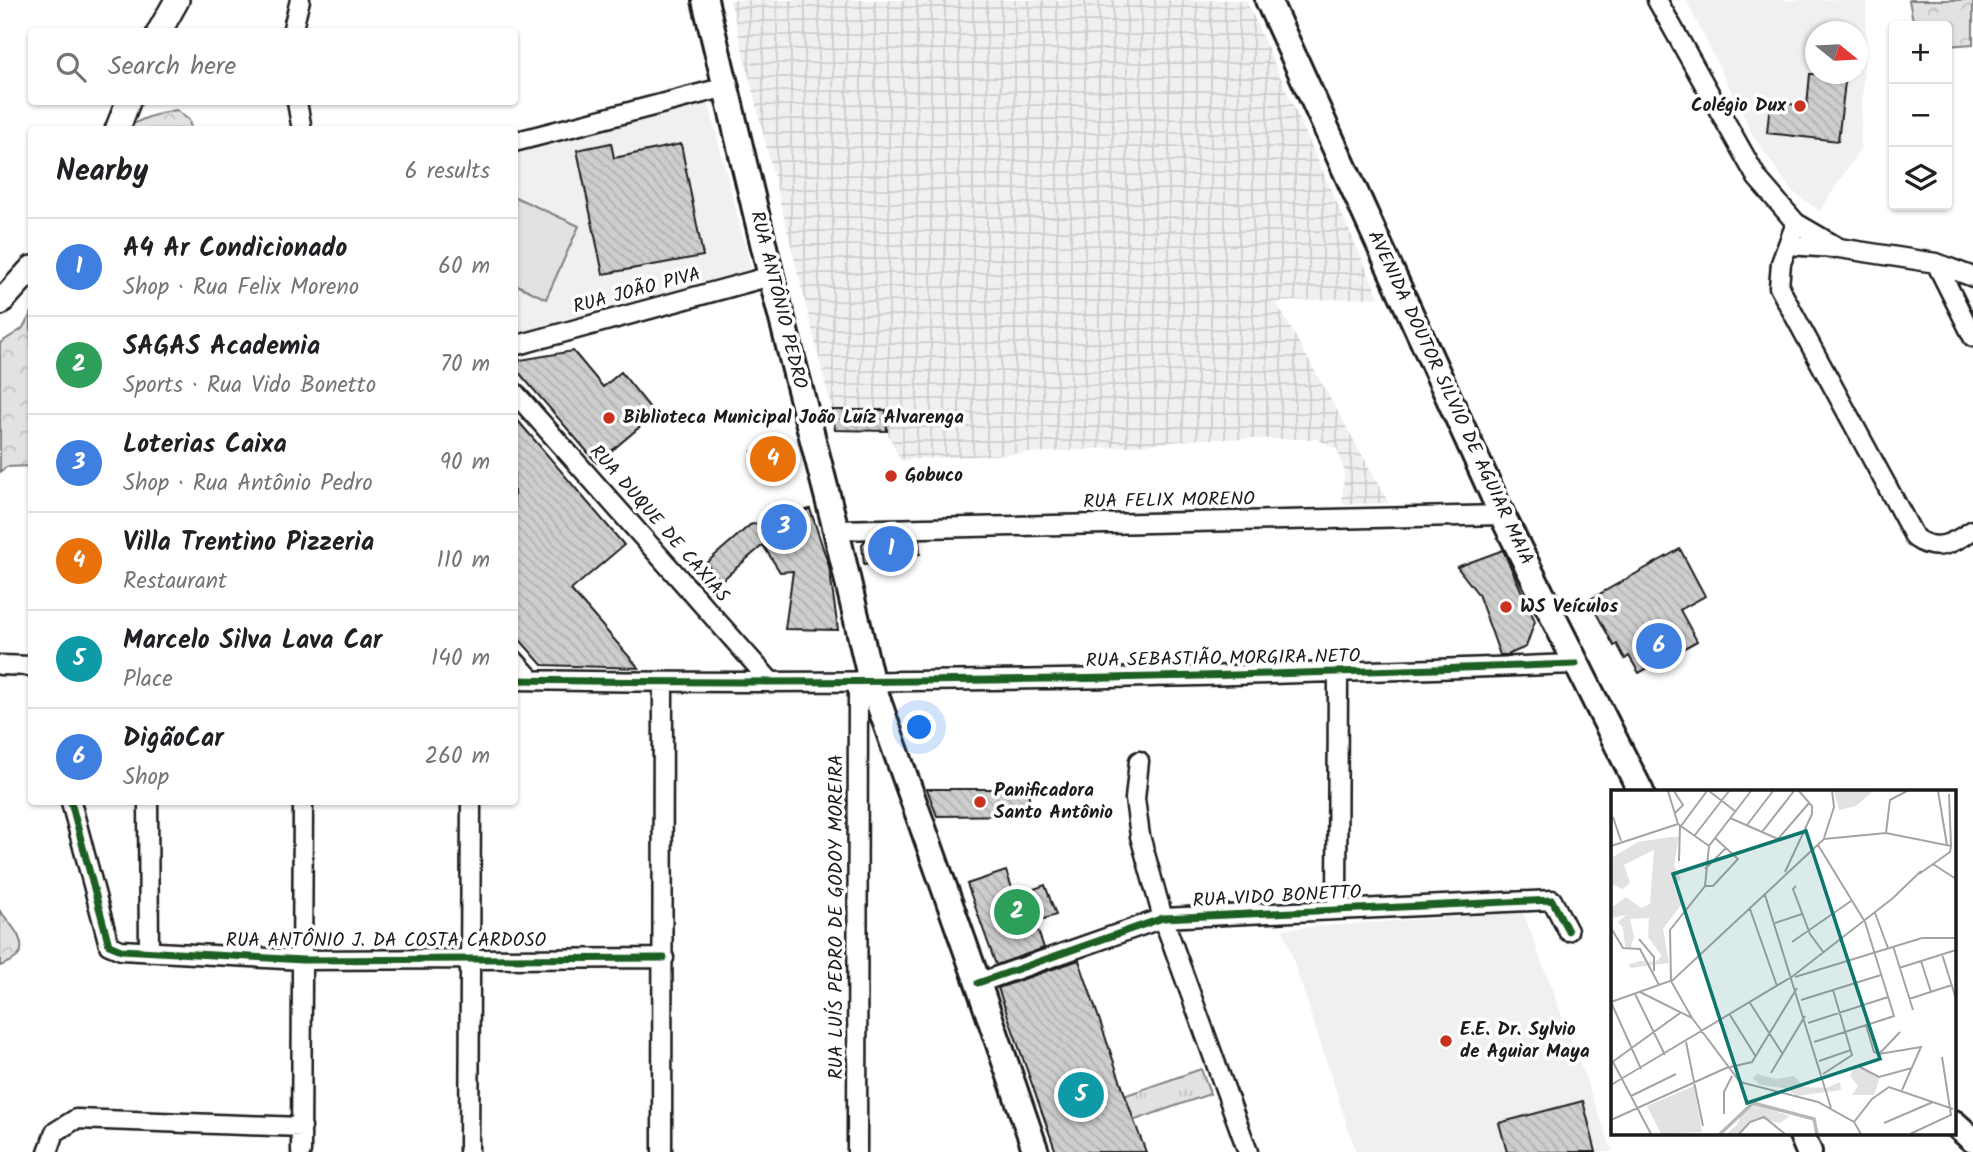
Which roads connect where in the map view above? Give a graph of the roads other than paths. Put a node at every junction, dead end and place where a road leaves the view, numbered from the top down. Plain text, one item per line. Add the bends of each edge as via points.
1 (177, 0) edge
2 (300, 0) edge
3 (705, 0) edge
4 (1268, 0) edge
5 (1657, 0) edge
6 (161, 28) edge
7 (293, 28) edge
8 (726, 87) junction
9 (127, 105) edge
10 (298, 105) edge
11 (119, 126) edge
12 (301, 126) edge
13 (518, 141) edge
14 (1796, 223) junction
15 (1788, 245) junction
16 (1839, 248) junction
17 (1936, 263) junction
18 (28, 272) edge
19 (771, 276) junction
20 (1973, 277) edge
21 (0, 303) edge
22 (1973, 337) edge
23 (518, 345) edge
24 (518, 397) edge
25 (1502, 515) junction
26 (836, 530) junction
27 (1973, 530) edge
28 (1576, 664) junction
29 (0, 665) edge
30 (28, 666) edge
31 (1338, 673) junction
32 (523, 680) edge
33 (865, 681) junction
34 (663, 683) junction
35 (772, 683) junction
36 (1139, 761) dead end
37 (1640, 790) edge
38 (72, 805) edge
39 (148, 805) edge
40 (303, 805) edge
41 (471, 805) edge
42 (1337, 909) junction
43 (1163, 918) junction
44 (1568, 931) dead end
45 (149, 952) junction
46 (664, 958) junction
47 (469, 959) junction
48 (303, 960) junction
49 (978, 983) junction
50 (1955, 1124) edge
51 (302, 1127) junction
52 (1801, 1134) edge
53 (1973, 1140) edge
54 (48, 1152) edge
55 (301, 1152) edge
56 (469, 1152) edge
57 (662, 1152) edge
58 (857, 1152) edge
59 (1036, 1152) edge
60 (1248, 1152) edge
61 (1810, 1152) edge

1 - 6 street
2 - 7 street
3 - 8 main road, RUA ANTÔNIO PEDRO
4 - 25 main road, AVENIDA DOUTOR SILVIO DE AGUIAR MAIA
5 - 14 street via 1757,178
8 - 13 street
8 - 19 main road, RUA ANTÔNIO PEDRO
9 - 11 street
10 - 12 street
14 - 15 street
14 - 16 street
15 - 16 street
15 - 27 street via 1779,287 1915,538 1927,547 1941,547
16 - 17 street
17 - 20 street
17 - 22 street
18 - 21 street
19 - 23 street, RUA JOÃO PIVA
19 - 26 main road, RUA ANTÔNIO PEDRO
24 - 35 street, RUA DUQUE DE CAXIAS
25 - 26 street, RUA FELIX MORENO
25 - 28 main road, AVENIDA DOUTOR SILVIO DE AGUIAR MAIA
26 - 33 main road, RUA ANTÔNIO PEDRO
28 - 31 street, RUA SEBASTIÃO MORGIRA NETO
28 - 37 main road, AVENIDA DOUTOR SILVIO DE AGUIAR MAIA
29 - 30 street
31 - 33 street, RUA SEBASTIÃO MORGIRA NETO
31 - 42 street
32 - 34 street, RUA SEBASTIÃO MORGIRA NETO
33 - 35 street, RUA SEBASTIÃO MORGIRA NETO
33 - 49 main road, RUA ANTÔNIO PEDRO
33 - 58 street, RUA LUÍS PEDRO DE GODOY MOREIRA
34 - 35 street, RUA SEBASTIÃO MORGIRA NETO
34 - 46 street
36 - 43 street via 1135,799 1140,836
38 - 45 street, RUA ANTÔNIO J. DA COSTA CARDOSO via 109,945
39 - 45 street
40 - 48 street
41 - 47 street
42 - 43 street, RUA VIDO BONETTO
42 - 44 street, RUA VIDO BONETTO via 1552,900
43 - 49 street, RUA VIDO BONETTO
43 - 60 street
45 - 48 street, RUA ANTÔNIO J. DA COSTA CARDOSO
46 - 47 street, RUA ANTÔNIO J. DA COSTA CARDOSO
46 - 57 street
47 - 48 street, RUA ANTÔNIO J. DA COSTA CARDOSO
47 - 56 street
48 - 51 street
49 - 59 main road, RUA ANTÔNIO PEDRO
50 - 53 main road
51 - 54 street via 76,1119 55,1132
51 - 55 street
52 - 61 main road

